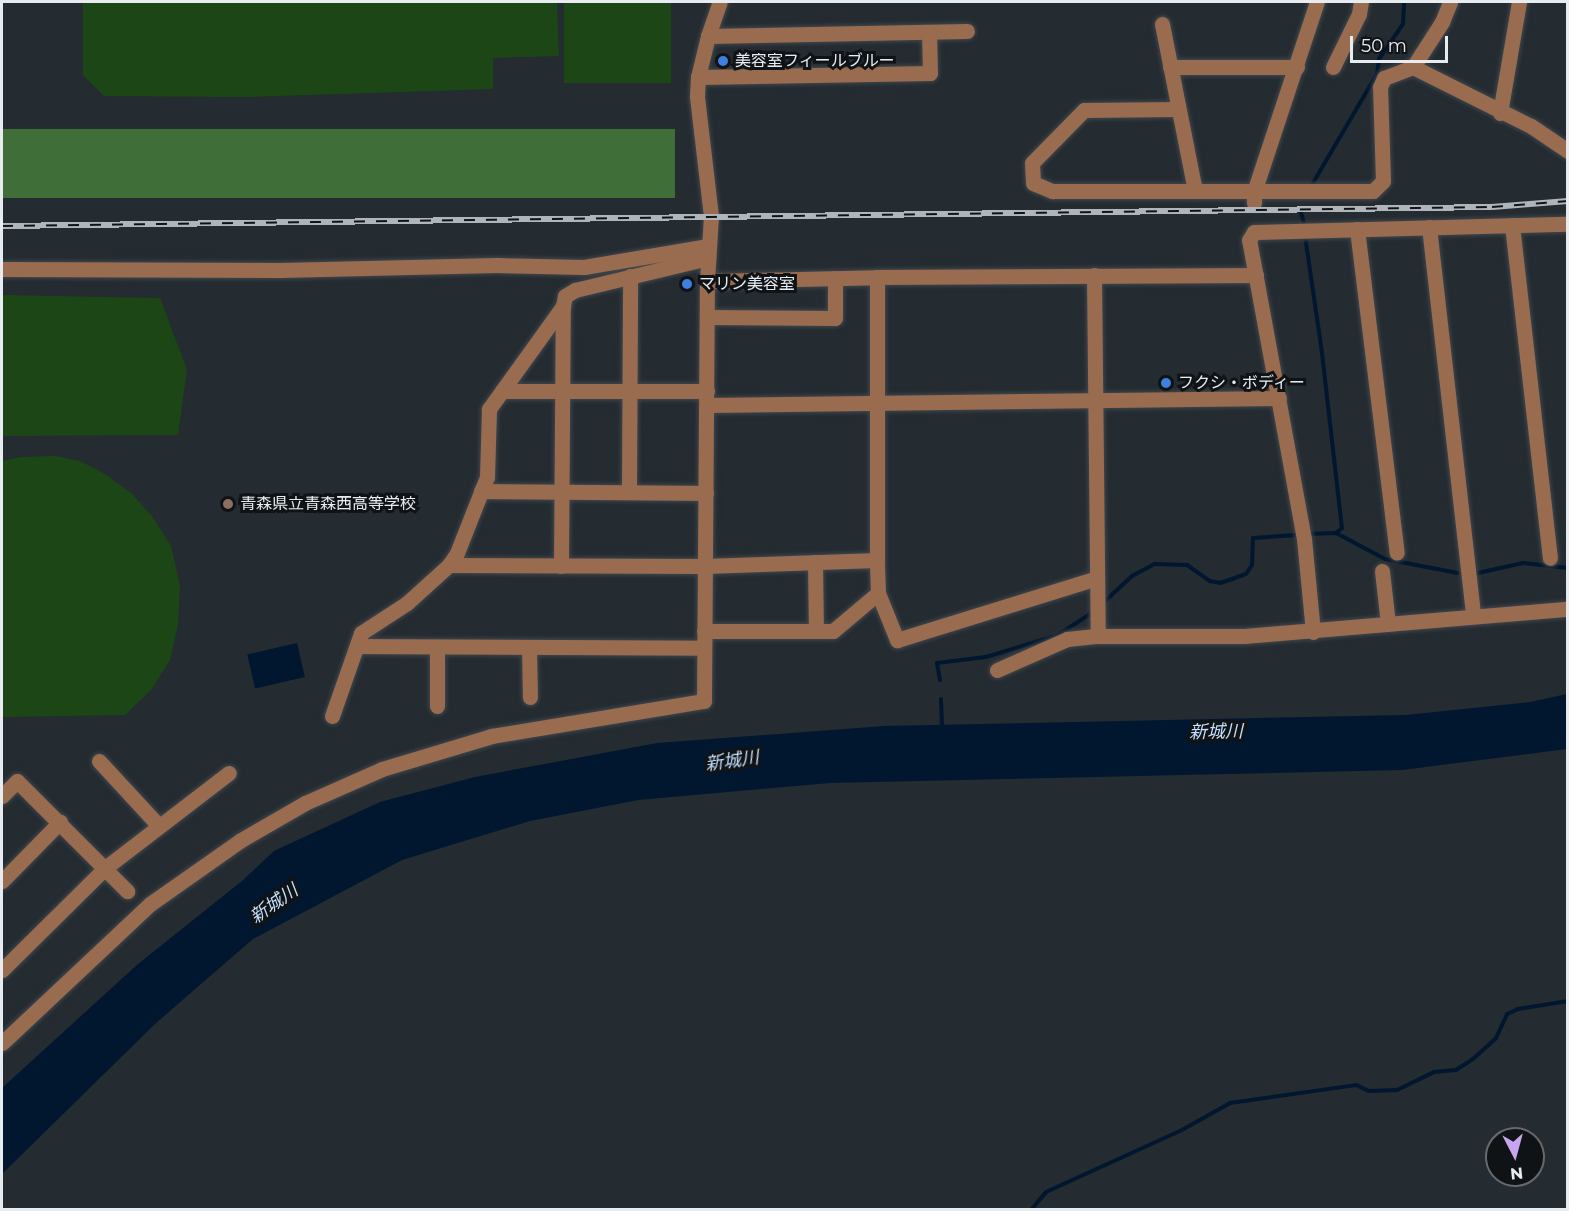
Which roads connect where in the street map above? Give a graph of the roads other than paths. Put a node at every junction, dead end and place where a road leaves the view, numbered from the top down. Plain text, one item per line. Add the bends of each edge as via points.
1 (720, 2) edge
2 (1317, 2) edge
3 (1361, 2) edge
4 (1450, 2) edge
5 (1519, 2) edge
6 (1162, 24) dead end
7 (967, 31) dead end
8 (929, 32) junction
9 (708, 36) junction
10 (1170, 67) junction
11 (1297, 67) junction
12 (1333, 67) dead end
13 (1413, 68) junction
14 (698, 77) junction
15 (1178, 109) junction
16 (1500, 112) junction
17 (1568, 150) edge
18 (1195, 191) junction
19 (1254, 202) junction
20 (1568, 224) edge
21 (1512, 225) junction
22 (1429, 227) junction
23 (1357, 229) junction
24 (1254, 232) junction
25 (708, 252) junction
26 (2, 269) edge
27 (1094, 275) junction
28 (630, 276) junction
29 (1256, 276) junction
30 (877, 277) junction
31 (835, 278) junction
32 (707, 281) junction
33 (563, 306) junction
34 (707, 317) junction
35 (502, 391) junction
36 (562, 391) junction
37 (629, 391) junction
38 (707, 398) junction
39 (1279, 398) junction
40 (1094, 400) junction
41 (876, 402) junction
42 (481, 491) junction
43 (629, 491) junction
44 (561, 492) junction
45 (706, 493) junction
46 (1397, 553) dead end
47 (1550, 558) dead end
48 (877, 560) junction
49 (815, 562) junction
50 (449, 565) junction
51 (705, 566) junction
52 (561, 567) junction
53 (1382, 571) dead end
54 (1097, 578) junction
55 (878, 593) junction
56 (1568, 609) edge
57 (1473, 616) junction
58 (1388, 624) junction
59 (704, 631) junction
60 (816, 631) junction
61 (1313, 632) junction
62 (1098, 636) junction
63 (357, 646) junction
64 (437, 647) junction
65 (529, 647) junction
66 (704, 648) junction
67 (997, 670) dead end
68 (530, 697) dead end
69 (437, 706) dead end
70 (332, 716) dead end
71 (99, 761) dead end
72 (229, 773) dead end
73 (2, 796) edge
74 (60, 822) junction
75 (159, 826) junction
76 (105, 868) junction
77 (2, 881) edge
78 (127, 891) dead end
79 (2, 970) edge
80 (2, 1043) edge

1 - 9 street
2 - 11 street
3 - 12 street
4 - 13 street
5 - 16 street
6 - 10 street
7 - 8 street
8 - 9 street
8 - 14 street via 930,73
9 - 14 street
10 - 11 street
10 - 15 street
11 - 19 street
13 - 16 street
13 - 19 street via 1384,78 1380,87 1383,181 1373,191
14 - 25 street via 697,96 711,195
15 - 18 street
15 - 18 street via 1084,110 1032,163 1033,183 1052,191
16 - 17 street
18 - 19 street
19 - 24 street
20 - 21 street
21 - 22 street
21 - 47 street
22 - 23 street
22 - 57 street
23 - 24 street
23 - 46 street
24 - 29 street via 1249,240
25 - 26 street via 584,267
25 - 28 street
25 - 32 street
27 - 29 street
27 - 30 street
27 - 40 street
28 - 33 street via 575,290 565,296
28 - 37 street
29 - 39 street
30 - 31 street
30 - 41 street
31 - 32 street
31 - 34 street via 835,318
32 - 34 street
33 - 35 street
33 - 36 street
34 - 38 street
35 - 36 street
35 - 42 street via 489,409 487,477
36 - 37 street
36 - 44 street
37 - 38 street
37 - 43 street
38 - 41 street
38 - 45 street
39 - 40 street
39 - 61 street via 1304,539
40 - 41 street
40 - 54 street
41 - 48 street
42 - 44 street
42 - 50 street
43 - 44 street
43 - 45 street
44 - 52 street
45 - 51 street
48 - 49 street
48 - 55 street
49 - 51 street
49 - 60 street
50 - 52 street
50 - 63 street via 407,603 361,633
51 - 52 street
51 - 59 street
53 - 58 street
54 - 55 street via 897,640
54 - 62 street
55 - 60 street via 833,631
56 - 57 street
57 - 58 street
58 - 61 street
59 - 60 street
59 - 66 street
61 - 62 street
62 - 67 street via 1066,639
63 - 64 street
63 - 70 street
64 - 65 street
64 - 69 street
65 - 66 street
65 - 68 street
66 - 80 street via 704,701 492,736 382,769 305,802 241,840 150,904
71 - 75 street
72 - 75 street
73 - 74 street via 17,781
74 - 76 street
74 - 77 street
75 - 76 street
76 - 78 street
76 - 79 street

